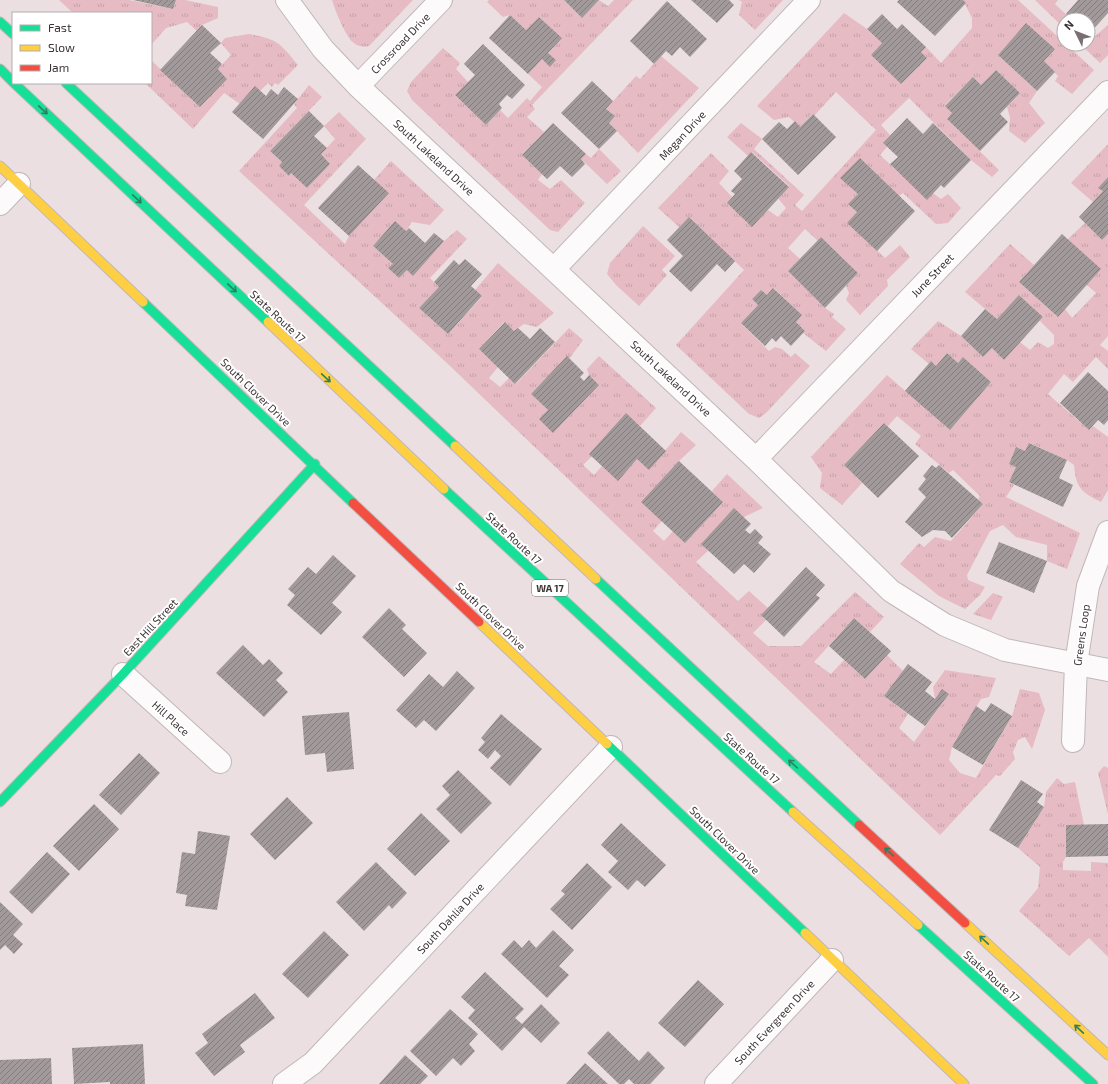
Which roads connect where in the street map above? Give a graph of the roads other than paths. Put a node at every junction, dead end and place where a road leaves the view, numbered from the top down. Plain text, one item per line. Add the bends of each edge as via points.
1 (287, 0) edge
2 (441, 0) edge
3 (809, 0) edge
4 (0, 22) edge
5 (12, 33) edge
6 (0, 69) edge
7 (12, 80) edge
8 (16, 84) edge
9 (67, 84) edge
10 (358, 86) junction
11 (1108, 92) edge
12 (0, 166) edge
13 (19, 184) junction
14 (0, 204) edge
15 (554, 270) junction
16 (756, 459) junction
17 (315, 464) junction
18 (1108, 532) edge
19 (1076, 664) junction
20 (1108, 670) edge
21 (123, 674) junction
22 (1073, 741) dead end
23 (611, 747) junction
24 (220, 762) dead end
25 (0, 802) edge
26 (832, 960) junction
27 (1108, 1055) edge
28 (284, 1084) edge
29 (716, 1084) edge
30 (964, 1084) edge
31 (1093, 1084) edge

1 - 10 street, South Lakeland Drive via 323,49
2 - 10 street, Crossroad Drive
3 - 15 street, Megan Drive
4 - 5 main road
6 - 7 main road, State Route 17 / WA 17
8 -> 31 main road, State Route 17 / WA 17 via 444,489 694,721
27 -> 9 main road, State Route 17 via 747,722 308,306
10 - 15 street, South Lakeland Drive
11 - 16 street, June Street
12 - 13 main road, South Clover Drive
13 - 14 street
13 - 17 main road, South Clover Drive
15 - 16 street, South Lakeland Drive
16 - 19 street, South Lakeland Drive via 891,591 945,625 998,648
17 - 21 main road, East Hill Street
17 - 23 main road, South Clover Drive
18 - 19 street, Greens Loop via 1088,586
19 - 20 street, South Lakeland Drive
19 - 22 street, Greens Loop
21 - 24 street, Hill Place
21 - 25 main road, East Hill Street
23 - 26 main road, South Clover Drive
23 - 28 street, South Dahlia Drive via 313,1063
26 - 29 street, South Evergreen Drive
26 - 30 main road, South Clover Drive

